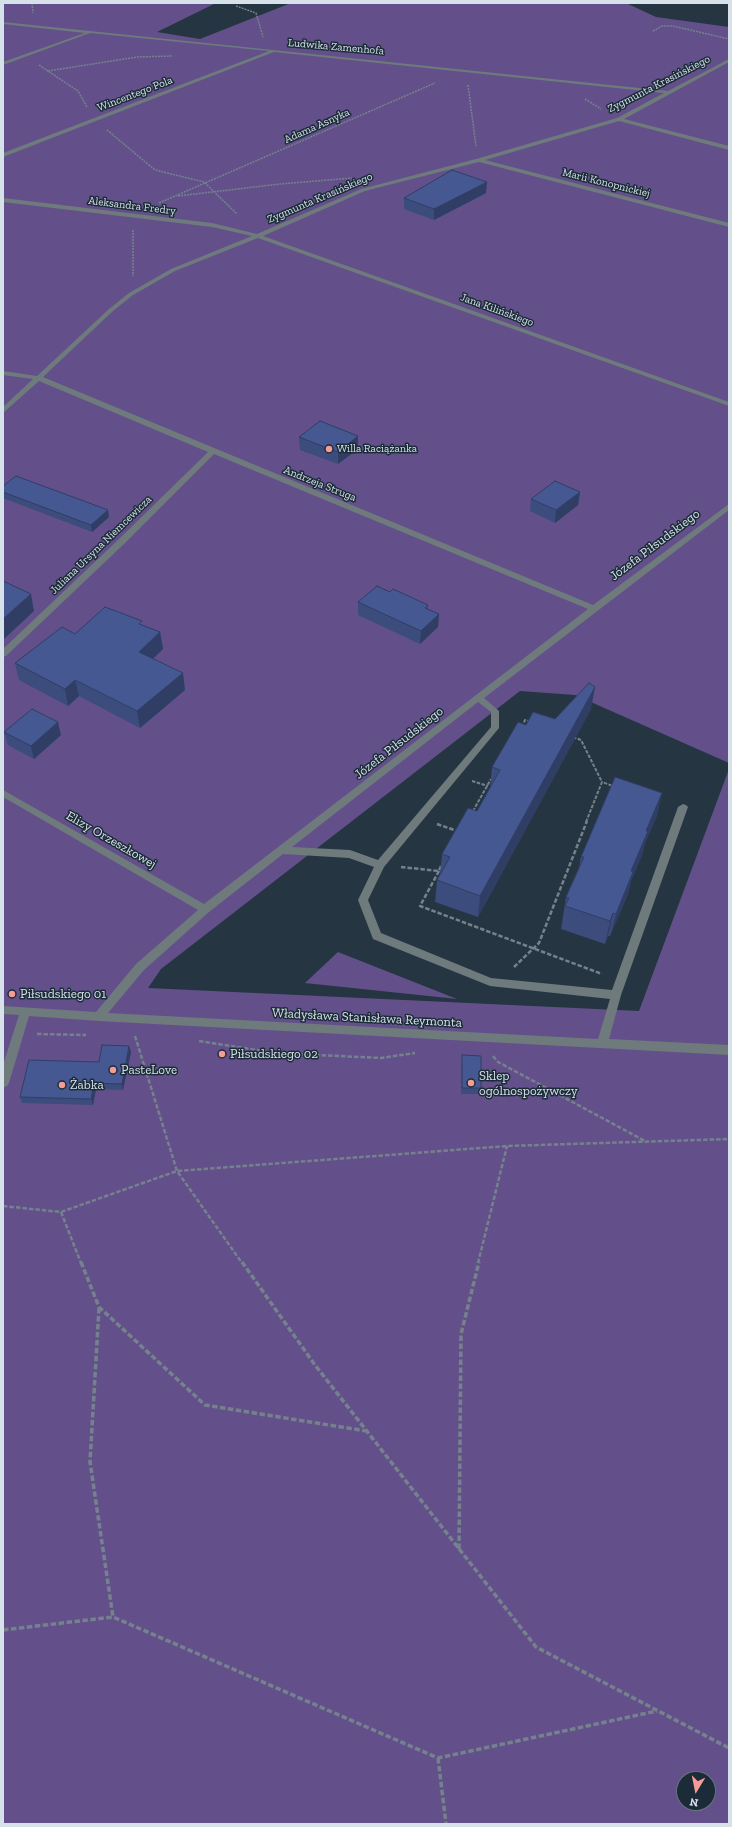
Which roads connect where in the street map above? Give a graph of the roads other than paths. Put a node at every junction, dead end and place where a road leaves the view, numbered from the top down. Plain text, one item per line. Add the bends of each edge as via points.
1 (3, 23) edge
2 (90, 32) junction
3 (274, 51) junction
4 (729, 60) edge
5 (3, 64) edge
6 (668, 92) junction
7 (619, 119) junction
8 (729, 148) edge
9 (3, 154) edge
10 (478, 160) junction
11 (3, 200) edge
12 (729, 225) edge
13 (258, 236) junction
14 (3, 373) edge
15 (39, 378) junction
16 (729, 404) edge
17 (3, 411) edge
18 (213, 451) junction
19 (729, 506) edge
20 (594, 608) junction
21 (3, 654) edge
22 (478, 698) junction
23 (3, 794) edge
24 (683, 807) dead end
25 (282, 850) junction
26 (380, 865) junction
27 (205, 909) junction
28 (616, 995) junction
29 (3, 1010) edge
30 (25, 1012) junction
31 (99, 1017) junction
32 (602, 1044) junction
33 (729, 1050) edge
34 (3, 1083) edge

1 - 2 street, Ludwika Zamenhofa
2 - 3 street, Ludwika Zamenhofa
2 - 5 street
3 - 6 street, Ludwika Zamenhofa
3 - 9 street, Wincentego Pola
4 - 6 street, Zygmunta Krasińskiego
6 - 7 street, Zygmunta Krasińskiego
7 - 8 street
7 - 10 street, Zygmunta Krasińskiego
10 - 12 street, Marii Konopnickiej
10 - 13 street, Zygmunta Krasińskiego via 363,190
11 - 13 street, Aleksandra Fredry via 212,225
13 - 15 street, Zygmunta Krasińskiego via 173,270 131,294
13 - 16 street, Jana Kilińskiego
14 - 15 street, Andrzeja Struga
15 - 17 street, Zygmunta Krasińskiego
15 - 18 street, Andrzeja Struga
18 - 20 street, Andrzeja Struga
18 - 21 street, Juliana Ursyna Niemcewicza
19 - 20 street, Józefa Piłsudskiego
20 - 22 street, Józefa Piłsudskiego
22 - 25 street, Józefa Piłsudskiego
22 - 26 street via 495,711 495,728
23 - 27 street, Elizy Orzeszkowej
24 - 28 street
25 - 26 street via 350,854
25 - 27 street, Józefa Piłsudskiego
26 - 28 street via 363,900 377,936 490,982
27 - 31 street, Józefa Piłsudskiego via 140,967
28 - 32 street
29 - 30 street, Władysława Stanisława Reymonta
30 - 31 street, Władysława Stanisława Reymonta
30 - 34 street
31 - 32 street, Władysława Stanisława Reymonta
32 - 33 street, Władysława Stanisława Reymonta

